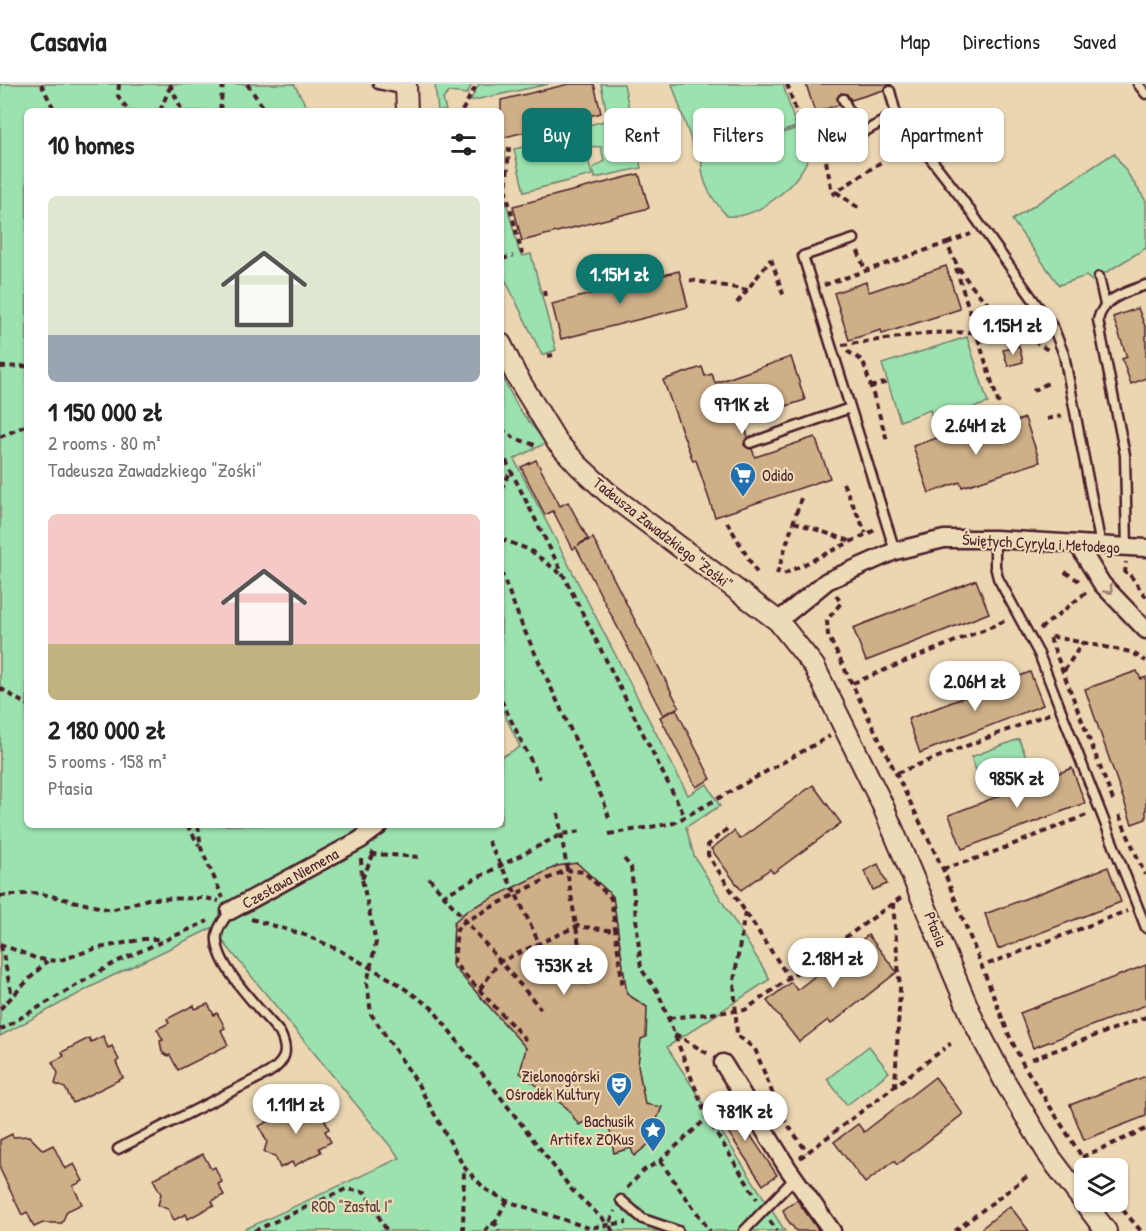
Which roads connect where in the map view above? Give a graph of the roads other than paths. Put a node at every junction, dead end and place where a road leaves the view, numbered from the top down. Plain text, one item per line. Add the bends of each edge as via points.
1 (378, 84) edge
2 (1138, 84) edge
3 (406, 87) edge
4 (890, 91) dead end
5 (1146, 94) edge
6 (843, 99) dead end
7 (407, 108) edge
8 (847, 108) edge
9 (894, 108) edge
10 (933, 162) edge
11 (854, 239) road end
12 (1099, 277) dead end
13 (1146, 285) edge
14 (1105, 306) junction
15 (504, 349) edge
16 (850, 408) junction
17 (750, 442) dead end
18 (996, 538) junction
19 (1078, 545) junction
20 (1101, 546) junction
21 (1127, 548) junction
22 (1146, 549) edge
23 (895, 551) junction
24 (778, 621) junction
25 (1146, 630) edge
26 (376, 828) edge
27 (230, 911) joint
28 (1146, 928) edge
29 (723, 1063) road end
30 (118, 1149) dead end
31 (791, 1173) junction
32 (621, 1200) road end
33 (678, 1231) edge
34 (744, 1231) edge
35 (832, 1231) edge
36 (1106, 1231) edge

1 - 3 lane
2 - 5 lane
3 - 7 street
4 - 9 lane
6 - 8 lane
10 - 20 lane via 1054,330 1064,355
11 - 16 lane via 803,256
12 - 14 lane
13 - 14 lane
14 - 21 lane via 1098,320 1125,455
15 - 24 street, Tadeusza Zawadzkiego "Zośki" via 547,426 579,466 608,493
16 - 17 lane
16 - 23 lane
18 - 19 street, Świętych Cyryla i Metodego
18 - 23 street, Świętych Cyryla i Metodego via 944,539
18 - 28 lane via 998,578 1039,654
19 - 20 street, Świętych Cyryla i Metodego
19 -> 25 street via 1102,584
20 - 21 street, Świętych Cyryla i Metodego
21 - 22 street, Świętych Cyryla i Metodego
23 - 24 street, Świętych Cyryla i Metodego via 827,581
24 - 36 street, Ptasia via 814,666 846,726 1004,1080 1050,1157
26 - 27 street, Czesława Niemena
27 - 30 lane via 217,932 218,951 226,967 280,1033 286,1045 285,1057 268,1073
29 - 31 street
31 - 34 lane
31 - 35 street
32 - 33 lane via 643,1219

